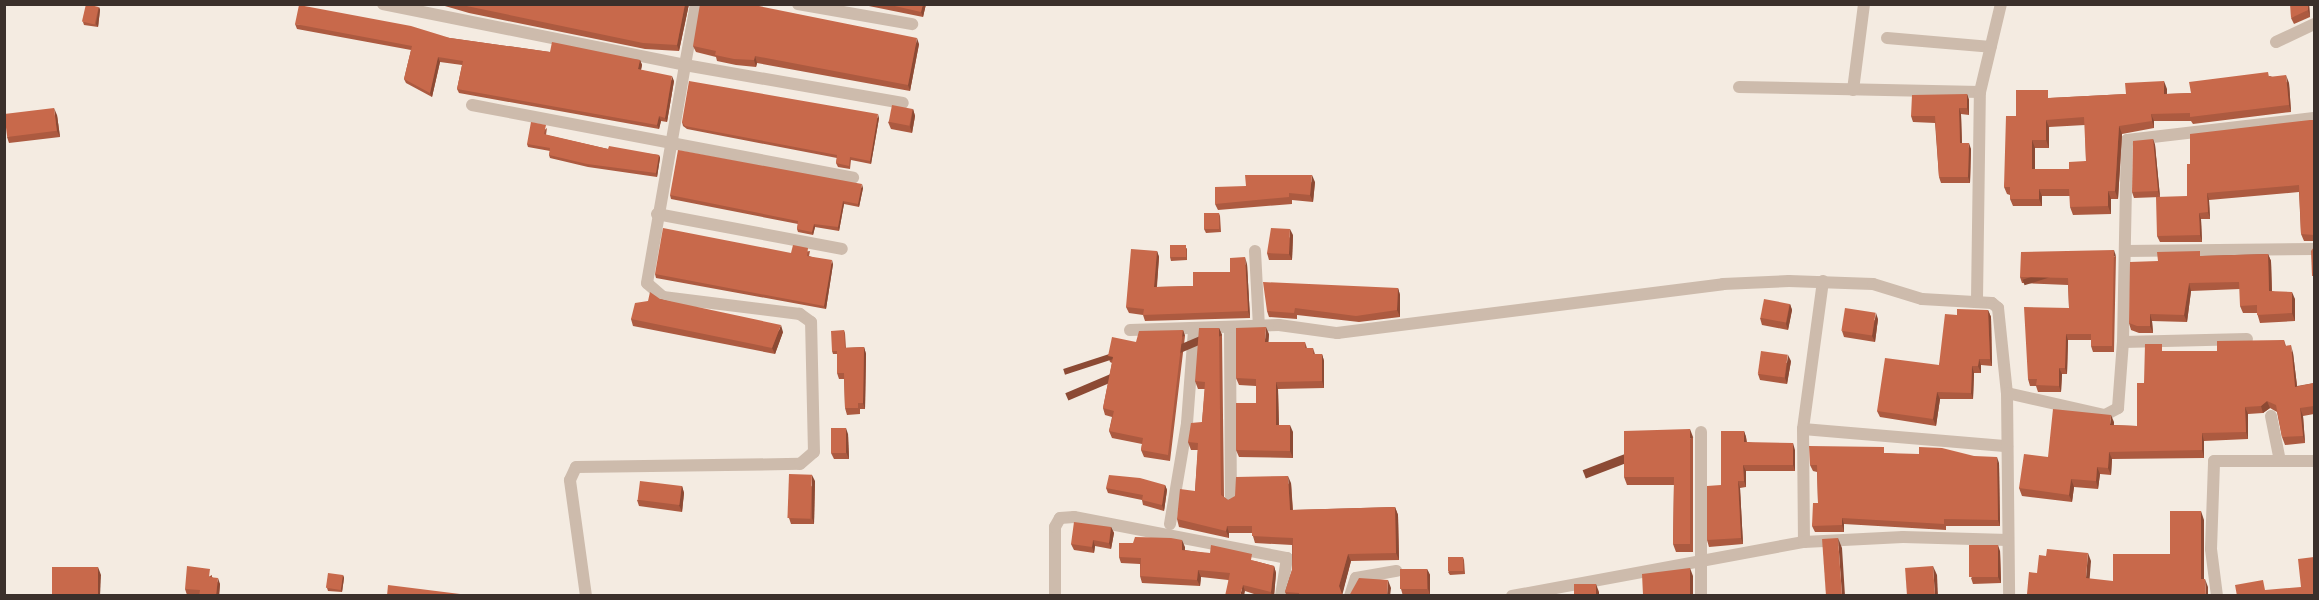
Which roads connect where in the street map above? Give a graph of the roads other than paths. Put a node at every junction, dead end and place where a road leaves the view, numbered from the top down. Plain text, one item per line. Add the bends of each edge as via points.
1 (383, 4) edge
2 (696, 4) edge
3 (798, 4) edge
4 (1864, 4) edge
5 (2001, 4) edge
6 (912, 24) dead end
7 (2314, 24) edge
8 (1887, 38) dead end
9 (2276, 42) dead end
10 (1991, 47) junction
11 (685, 65) junction
12 (1738, 87) dead end
13 (1853, 90) junction
14 (1980, 92) junction
15 (903, 102) dead end
16 (472, 105) dead end
17 (2314, 118) edge
18 (672, 140) junction
19 (853, 178) dead end
20 (657, 214) junction
21 (842, 249) dead end
22 (2314, 249) edge
23 (1255, 250) dead end
24 (2125, 250) junction
25 (1823, 281) junction
26 (1977, 299) junction
27 (1258, 327) junction
28 (1194, 329) junction
29 (1230, 329) junction
30 (1130, 330) dead end
31 (2247, 339) edge
32 (2124, 342) junction
33 (2007, 393) junction
34 (2271, 416) dead end
35 (1803, 429) junction
36 (1701, 432) dead end
37 (2007, 446) junction
38 (2280, 461) junction
39 (2314, 461) edge
40 (1231, 499) edge
41 (1170, 524) dead end
42 (2008, 540) junction
43 (1804, 542) junction
44 (1702, 558) junction
45 (1396, 571) dead end
46 (1559, 591) edge
47 (586, 596) edge
48 (1055, 596) edge
49 (1281, 596) edge
50 (1350, 596) edge
51 (1512, 596) edge
52 (1701, 596) edge
53 (2009, 596) edge
54 (2217, 596) edge

1 - 11 street
2 - 11 street
3 - 6 street
4 - 13 street
5 - 10 street
7 - 9 street
8 - 10 street
10 - 14 street
11 - 15 street
11 - 18 street
12 - 13 street
13 - 14 street
14 - 26 street
16 - 18 street
17 - 24 street via 2131,137 2126,147
18 - 19 street
18 - 20 street
20 - 21 street
20 - 47 street via 646,275 656,294 800,314 810,322 814,453 800,465 576,466 570,480
22 - 24 street
23 - 27 street
24 - 32 street
25 - 26 street via 1873,284 1922,299
25 - 27 street via 1723,284 1337,333 1279,325
25 - 35 street
26 - 33 street via 1998,308
27 - 29 street
28 - 29 street
28 - 30 street
28 - 41 street via 1186,423
29 - 40 street
31 - 32 street
32 - 33 street via 2119,403 2111,415 2053,406
33 - 37 street
34 - 38 street
35 - 37 street
35 - 43 street
36 - 44 street
37 - 42 street
38 - 39 street
38 - 54 street via 2220,458 2212,465 2211,549
42 - 43 street via 1903,537
42 - 53 street
43 - 44 street
44 - 46 street
44 - 52 street
45 - 50 street via 1356,578
46 - 51 street
48 - 49 street via 1055,527 1060,518 1074,517 1287,558

